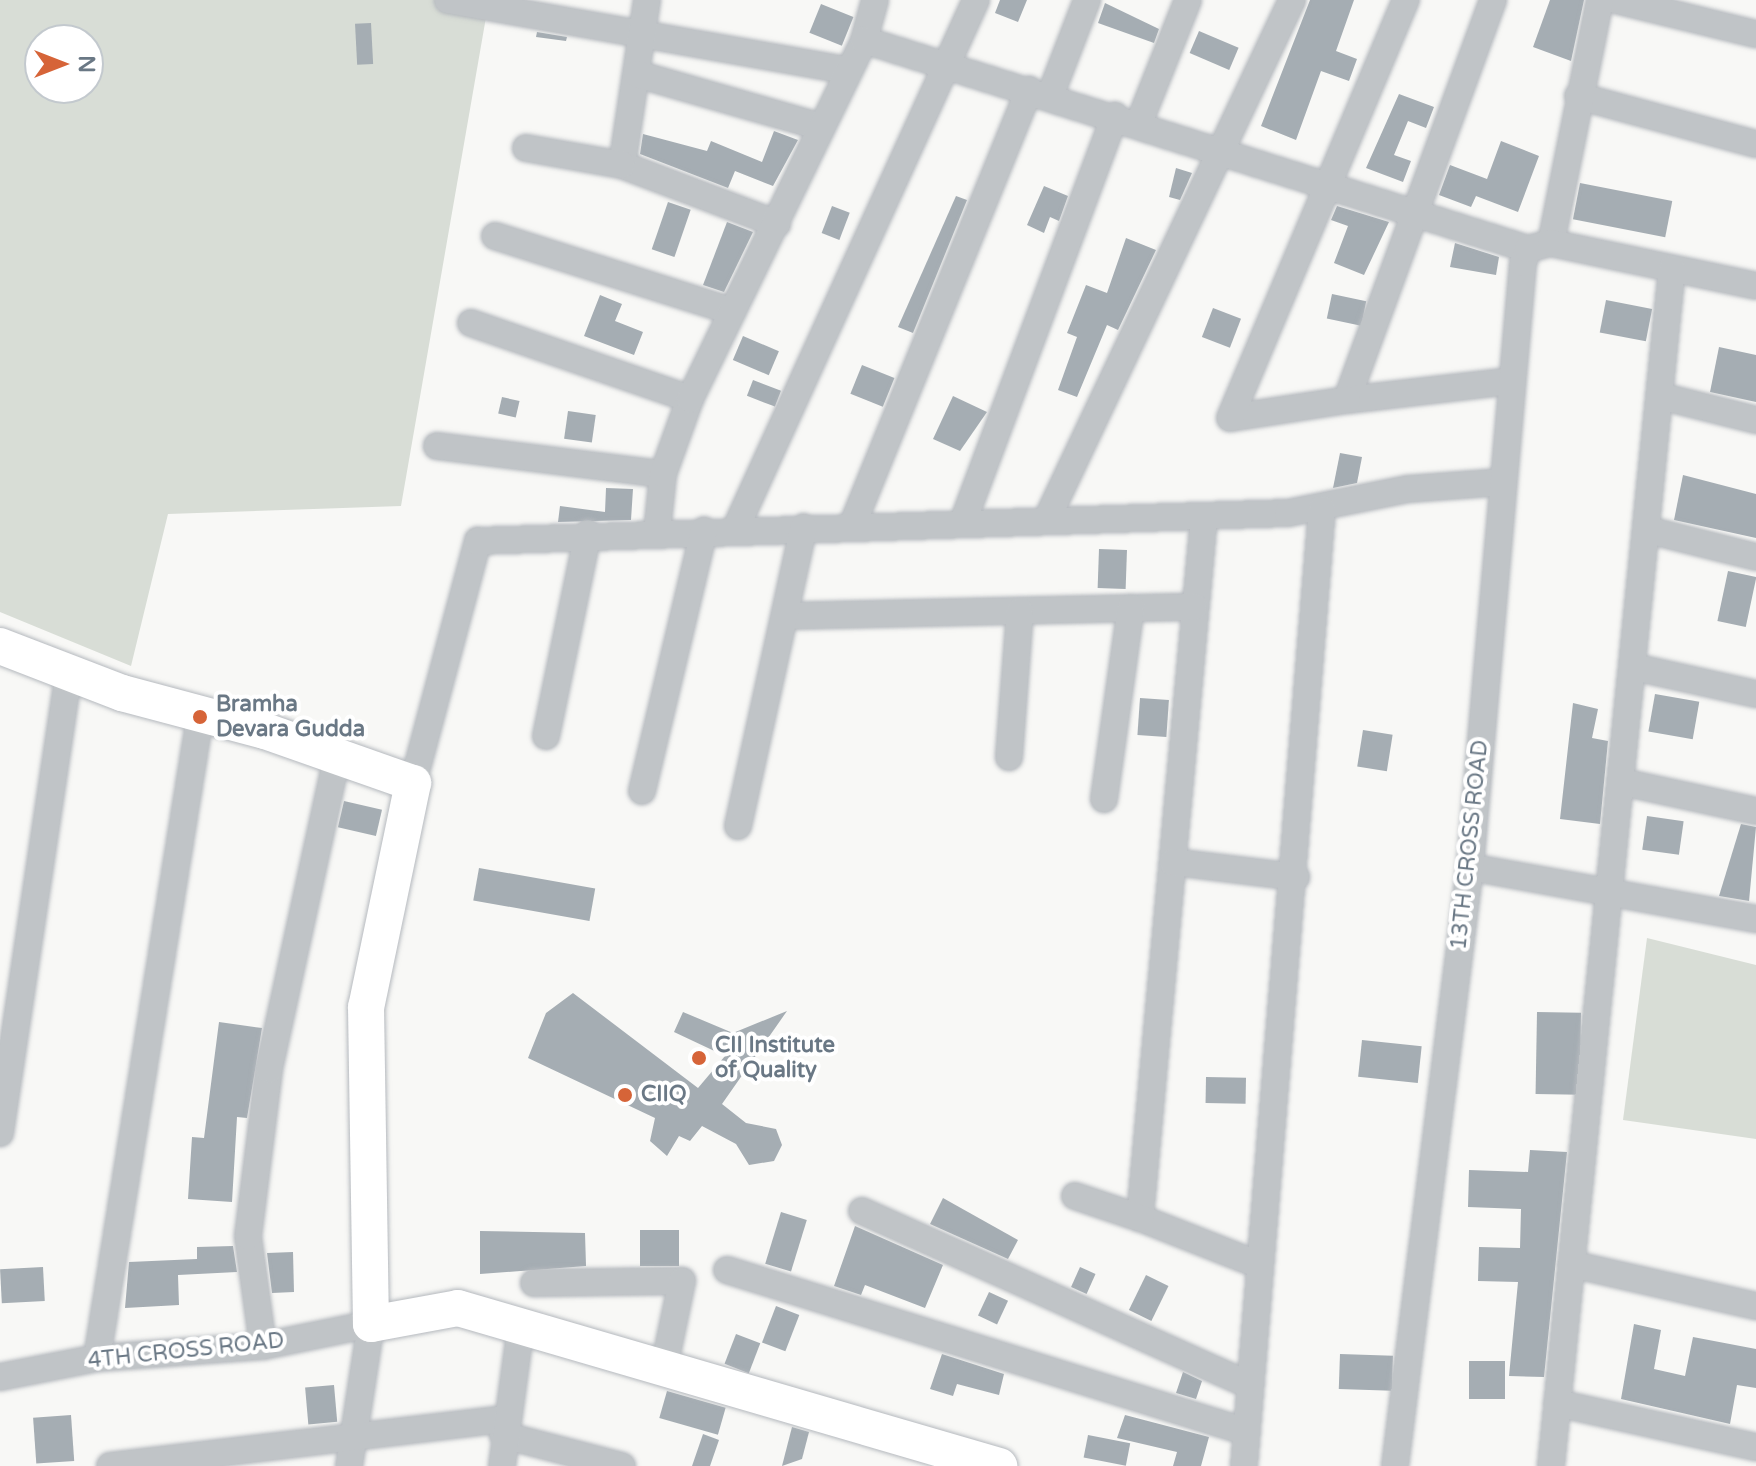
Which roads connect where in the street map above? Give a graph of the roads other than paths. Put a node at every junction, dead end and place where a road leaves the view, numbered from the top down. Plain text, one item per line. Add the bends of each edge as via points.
1 (448, 0) edge
2 (647, 0) edge
3 (875, 0) edge
4 (976, 0) edge
5 (1087, 0) edge
6 (1188, 0) edge
7 (1292, 0) edge
8 (1406, 0) edge
9 (1493, 0) edge
10 (1600, 0) edge
11 (1616, 0) edge
12 (642, 32) junction
13 (1756, 34) edge
14 (864, 40) junction
15 (950, 65) junction
16 (849, 71) junction
17 (637, 74) junction
18 (1039, 93) junction
19 (1578, 96) junction
20 (1127, 120) junction
21 (822, 127) junction
22 (1756, 144) edge
23 (526, 148) dead end
24 (1224, 149) junction
25 (622, 165) junction
26 (1327, 180) junction
27 (1413, 208) junction
28 (777, 224) junction
29 (495, 236) dead end
30 (1540, 246) junction
31 (1672, 269) junction
32 (1756, 286) edge
33 (732, 311) junction
34 (471, 323) dead end
35 (1510, 381) junction
36 (1664, 397) junction
37 (690, 399) junction
38 (1347, 400) junction
39 (1756, 420) edge
40 (437, 446) dead end
41 (663, 474) junction
42 (1503, 482) junction
43 (1322, 509) junction
44 (1204, 517) junction
45 (1046, 521) junction
46 (963, 522) junction
47 (852, 526) junction
48 (804, 527) junction
49 (704, 530) junction
50 (735, 530) junction
51 (1648, 530) junction
52 (657, 532) junction
53 (588, 533) junction
54 (1756, 557) edge
55 (1194, 607) junction
56 (1131, 608) junction
57 (1020, 611) junction
58 (787, 616) junction
59 (0, 646) edge
60 (1634, 667) junction
61 (69, 669) junction
62 (1756, 694) edge
63 (200, 717) junction
64 (546, 736) dead end
65 (337, 757) junction
66 (1009, 757) dead end
67 (1622, 782) junction
68 (413, 783) junction
69 (642, 791) dead end
70 (1104, 799) dead end
71 (1756, 811) edge
72 (738, 826) dead end
73 (1173, 862) junction
74 (1470, 867) junction
75 (1296, 877) junction
76 (1610, 895) junction
77 (1756, 919) edge
78 (0, 1133) edge
79 (1075, 1196) dead end
80 (862, 1211) dead end
81 (1140, 1218) junction
82 (1257, 1264) junction
83 (1571, 1264) junction
84 (727, 1270) dead end
85 (534, 1283) dead end
86 (1756, 1306) edge
87 (371, 1324) junction
88 (521, 1326) junction
89 (263, 1346) junction
90 (97, 1358) junction
91 (664, 1368) junction
92 (0, 1377) edge
93 (1250, 1385) junction
94 (1557, 1403) junction
95 (504, 1427) junction
96 (1244, 1431) junction
97 (354, 1433) junction
98 (1756, 1447) edge
99 (110, 1466) edge
100 (349, 1466) edge
101 (502, 1466) edge
102 (622, 1466) edge
103 (999, 1466) edge
104 (1244, 1466) edge
105 (1395, 1466) edge
106 (1551, 1466) edge

1 - 12 street
2 - 12 street
3 - 14 street
4 - 15 street
5 - 18 street
6 - 20 street
7 - 24 street
8 - 26 street
9 - 27 street
10 - 19 street, 13TH CROSS ROAD
11 - 13 street
12 - 16 street
12 - 17 street
14 - 15 street
14 - 16 street
15 - 18 street
15 - 50 street
16 - 21 street
17 - 21 street
17 - 25 street
18 - 20 street
18 - 47 street
19 - 22 street
19 - 30 street, 13TH CROSS ROAD
20 - 24 street
20 - 46 street
21 - 28 street
23 - 25 street
24 - 26 street
24 - 45 street
25 - 28 street
26 - 27 street
26 - 38 street via 1230,418
27 - 30 street
27 - 38 street
28 - 33 street
29 - 33 street
30 - 31 street
30 - 35 street, 13TH CROSS ROAD
31 - 32 street
31 - 36 street
33 - 37 street
34 - 37 street
35 - 38 street
35 - 42 street, 13TH CROSS ROAD
36 - 39 street
36 - 51 street
37 - 41 street
40 - 41 street
41 - 52 street
42 - 43 street via 1408,489
42 - 74 street, 13TH CROSS ROAD
43 - 44 street
43 - 75 street
44 - 45 street
44 - 55 street
45 - 46 street
46 - 47 street
47 - 48 street
48 - 50 street
48 - 58 street
49 - 50 street
49 - 52 street
49 - 69 street
51 - 54 street
51 - 60 street
52 - 53 street
53 - 64 street
53 - 68 street via 478,541
55 - 56 street
55 - 73 street
56 - 57 street
56 - 70 street
57 - 58 street
57 - 66 street
58 - 72 street
59 - 61 street
60 - 62 street
60 - 67 street
61 - 63 street
61 - 78 street
63 - 65 street
63 - 90 street
65 - 68 street
65 - 89 street via 267,1084 248,1236
67 - 71 street
67 - 76 street
68 - 87 street via 366,1007
73 - 75 street
73 - 81 street
74 - 76 street
74 - 105 street, 13TH CROSS ROAD
75 - 82 street
76 - 77 street
76 - 83 street
79 - 81 street
80 - 93 street
81 - 82 street
82 - 93 street
83 - 86 street
83 - 94 street
84 - 96 street
85 - 91 street via 682,1281
87 - 88 street via 458,1308
87 - 89 street, 4TH CROSS ROAD
87 - 97 street
88 - 91 street
88 - 95 street
89 - 90 street, 4TH CROSS ROAD
90 - 92 street, 4TH CROSS ROAD
91 - 103 street
93 - 96 street
94 - 98 street
94 - 106 street
95 - 97 street
95 - 101 street
95 - 102 street
96 - 104 street
97 - 99 street
97 - 100 street

